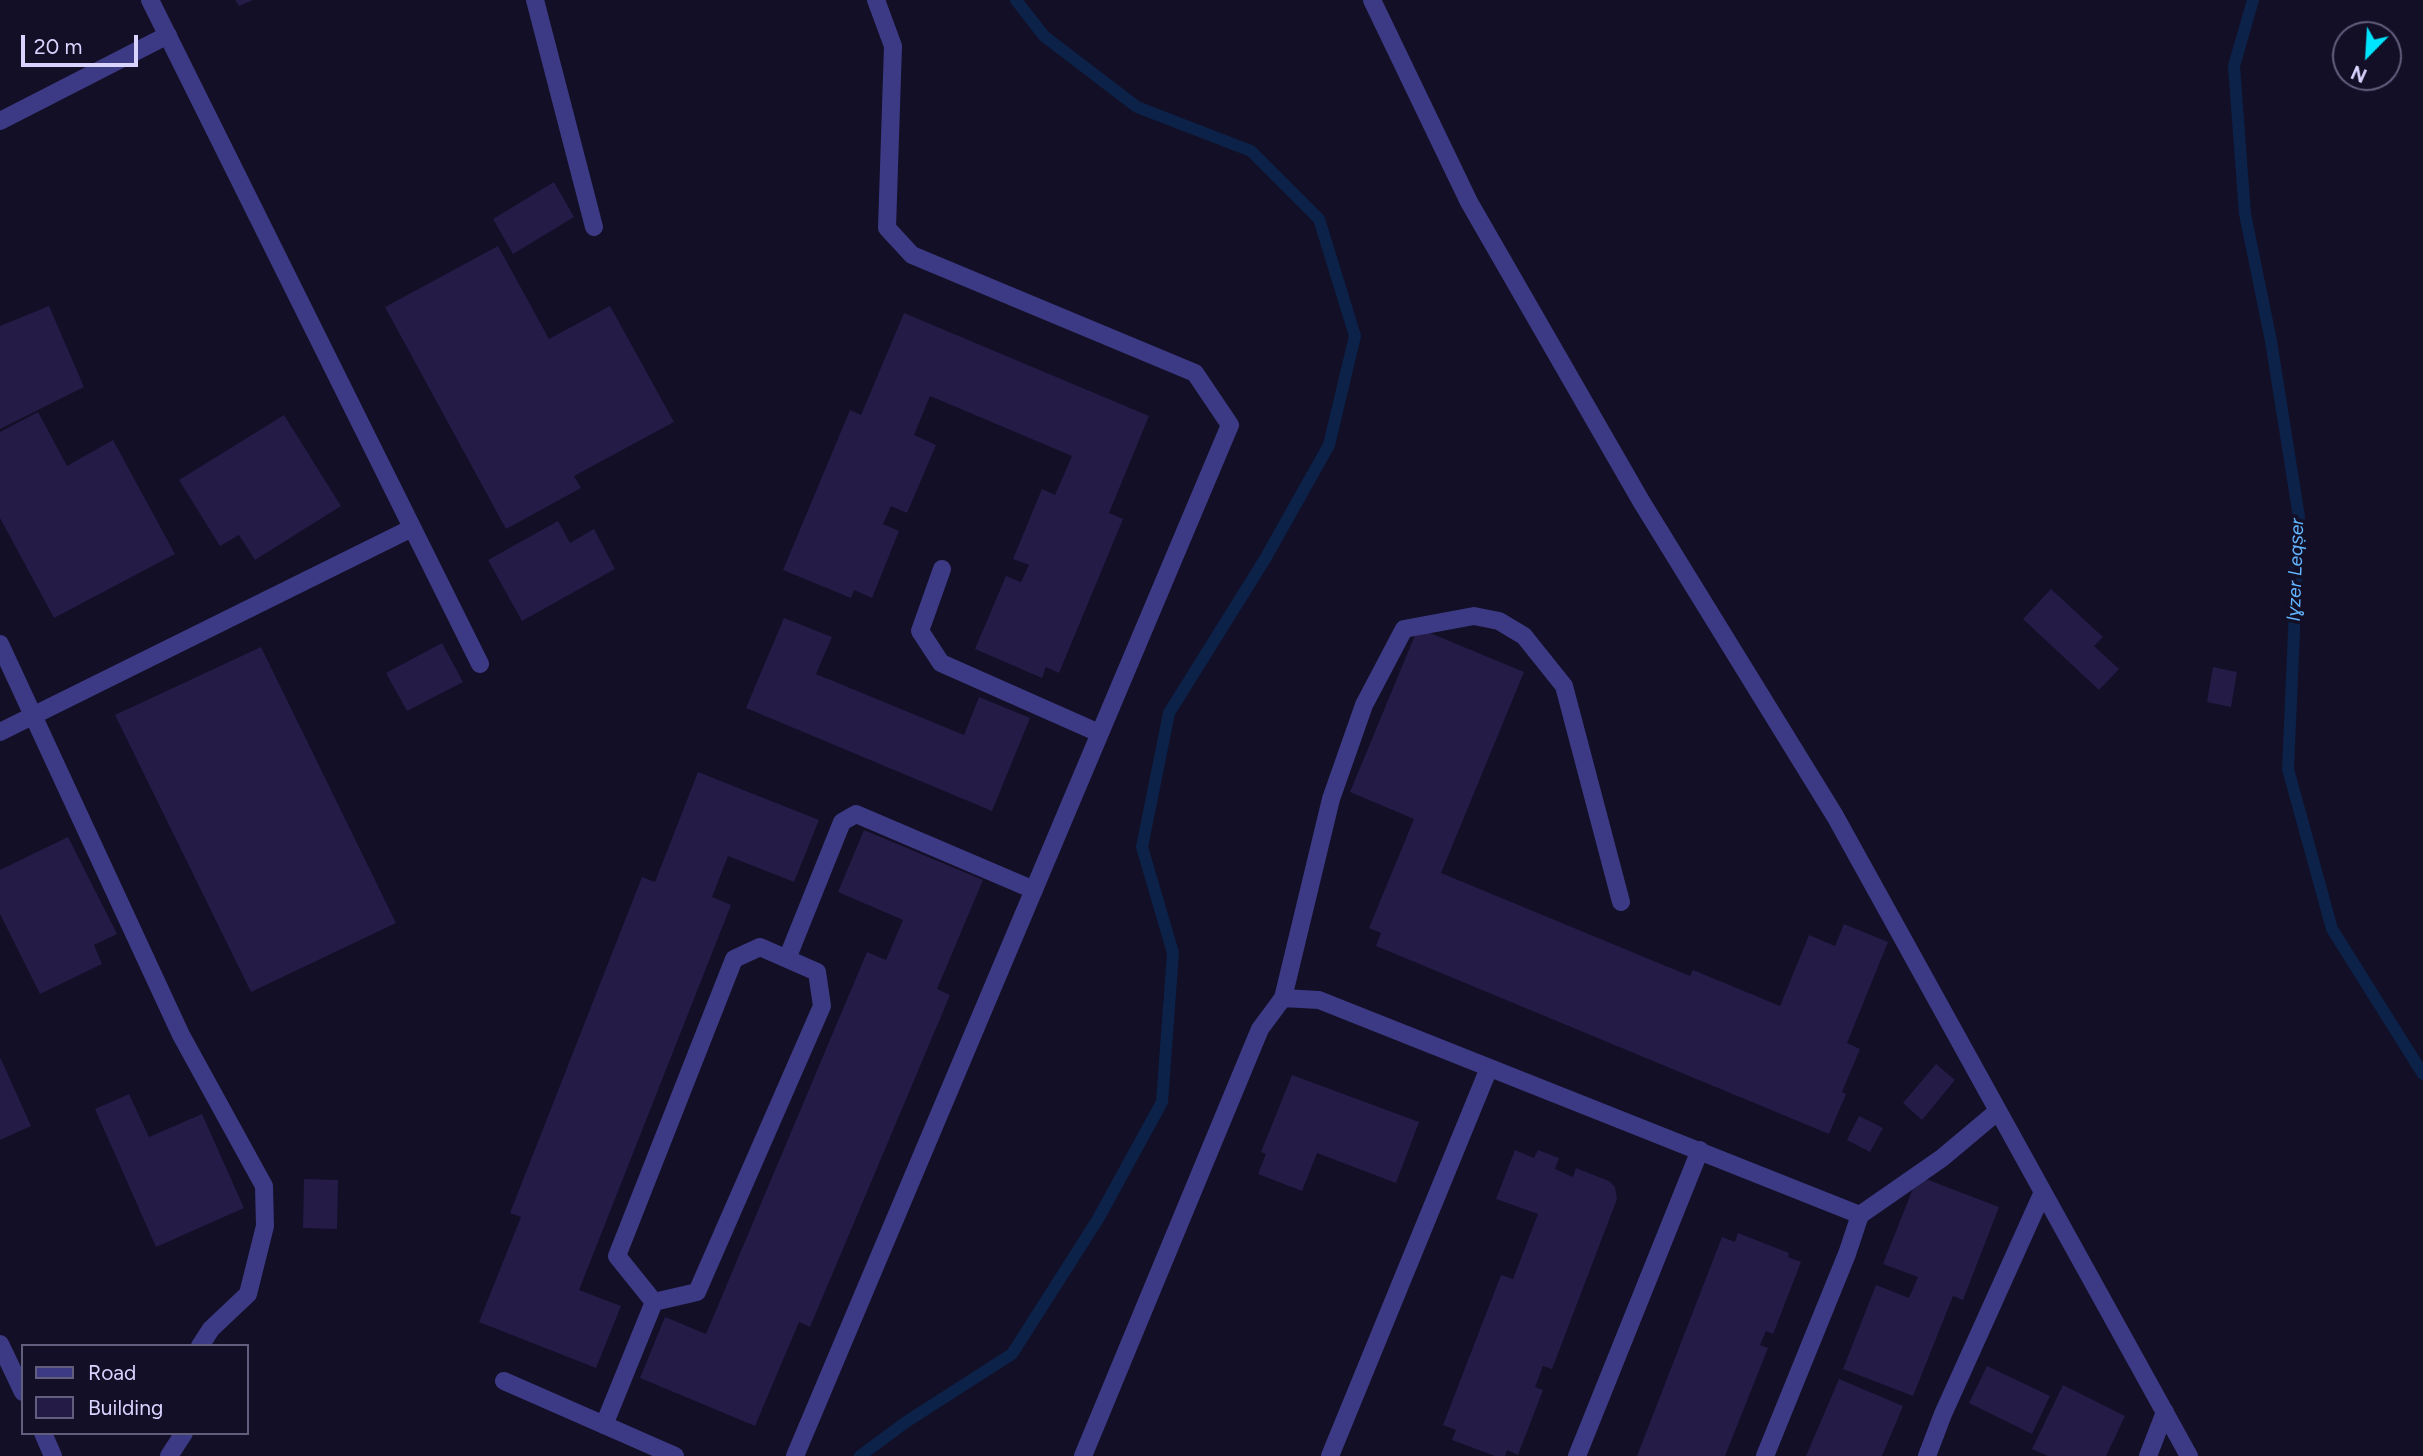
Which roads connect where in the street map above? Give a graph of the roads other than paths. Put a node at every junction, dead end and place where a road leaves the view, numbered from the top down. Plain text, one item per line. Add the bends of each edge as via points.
1 (150, 0) edge
2 (535, 0) edge
3 (876, 0) edge
4 (1372, 0) edge
5 (168, 36) junction
6 (0, 121) edge
7 (594, 228) dead end
8 (412, 528) junction
9 (942, 569) dead end
10 (0, 644) edge
11 (480, 664) dead end
12 (33, 715) junction
13 (0, 732) edge
14 (1099, 733) junction
15 (1034, 890) junction
16 (1621, 902) dead end
17 (787, 959) junction
18 (1283, 998) junction
19 (1489, 1068) junction
20 (1998, 1111) junction
21 (1700, 1150) junction
22 (2043, 1192) junction
23 (1860, 1214) junction
24 (654, 1302) junction
25 (0, 1344) edge
26 (201, 1344) edge
27 (505, 1381) dead end
28 (21, 1388) edge
29 (2165, 1412) junction
30 (604, 1425) junction
31 (44, 1435) edge
32 (183, 1435) edge
33 (53, 1456) edge
34 (169, 1456) edge
35 (675, 1456) edge
36 (795, 1456) edge
37 (1083, 1456) edge
38 (1329, 1456) edge
39 (1577, 1456) edge
40 (1765, 1456) edge
41 (1927, 1456) edge
42 (2148, 1456) edge
43 (2189, 1456) edge

1 - 5 street
2 - 7 street
3 - 14 street via 893,46 887,228 912,255 1195,373 1230,425
4 - 20 street via 1469,202 1642,501 1835,816
5 - 6 street
5 - 8 street
8 - 11 street
8 - 12 street
9 - 14 street via 920,631 941,663
10 - 12 street
12 - 13 street
12 - 26 street via 181,1034 264,1186 265,1226 248,1294
14 - 15 street
15 - 17 street via 856,814 842,822
15 - 36 street
16 - 18 street via 1564,686 1524,636 1499,621 1474,616 1404,629 1364,705 1331,799
17 - 24 street via 817,972 822,1006 697,1292
17 - 24 street via 760,947 734,959 622,1243 618,1256
18 - 19 street via 1318,1000
18 - 37 street via 1260,1029
19 - 21 street
19 - 38 street
20 - 22 street
20 - 23 street via 1942,1158
21 - 23 street
21 - 39 street
22 - 29 street
22 - 41 street
23 - 40 street
24 - 30 street
25 - 28 street
27 - 30 street
29 - 42 street
29 - 43 street
30 - 35 street
31 - 33 street
32 - 34 street

